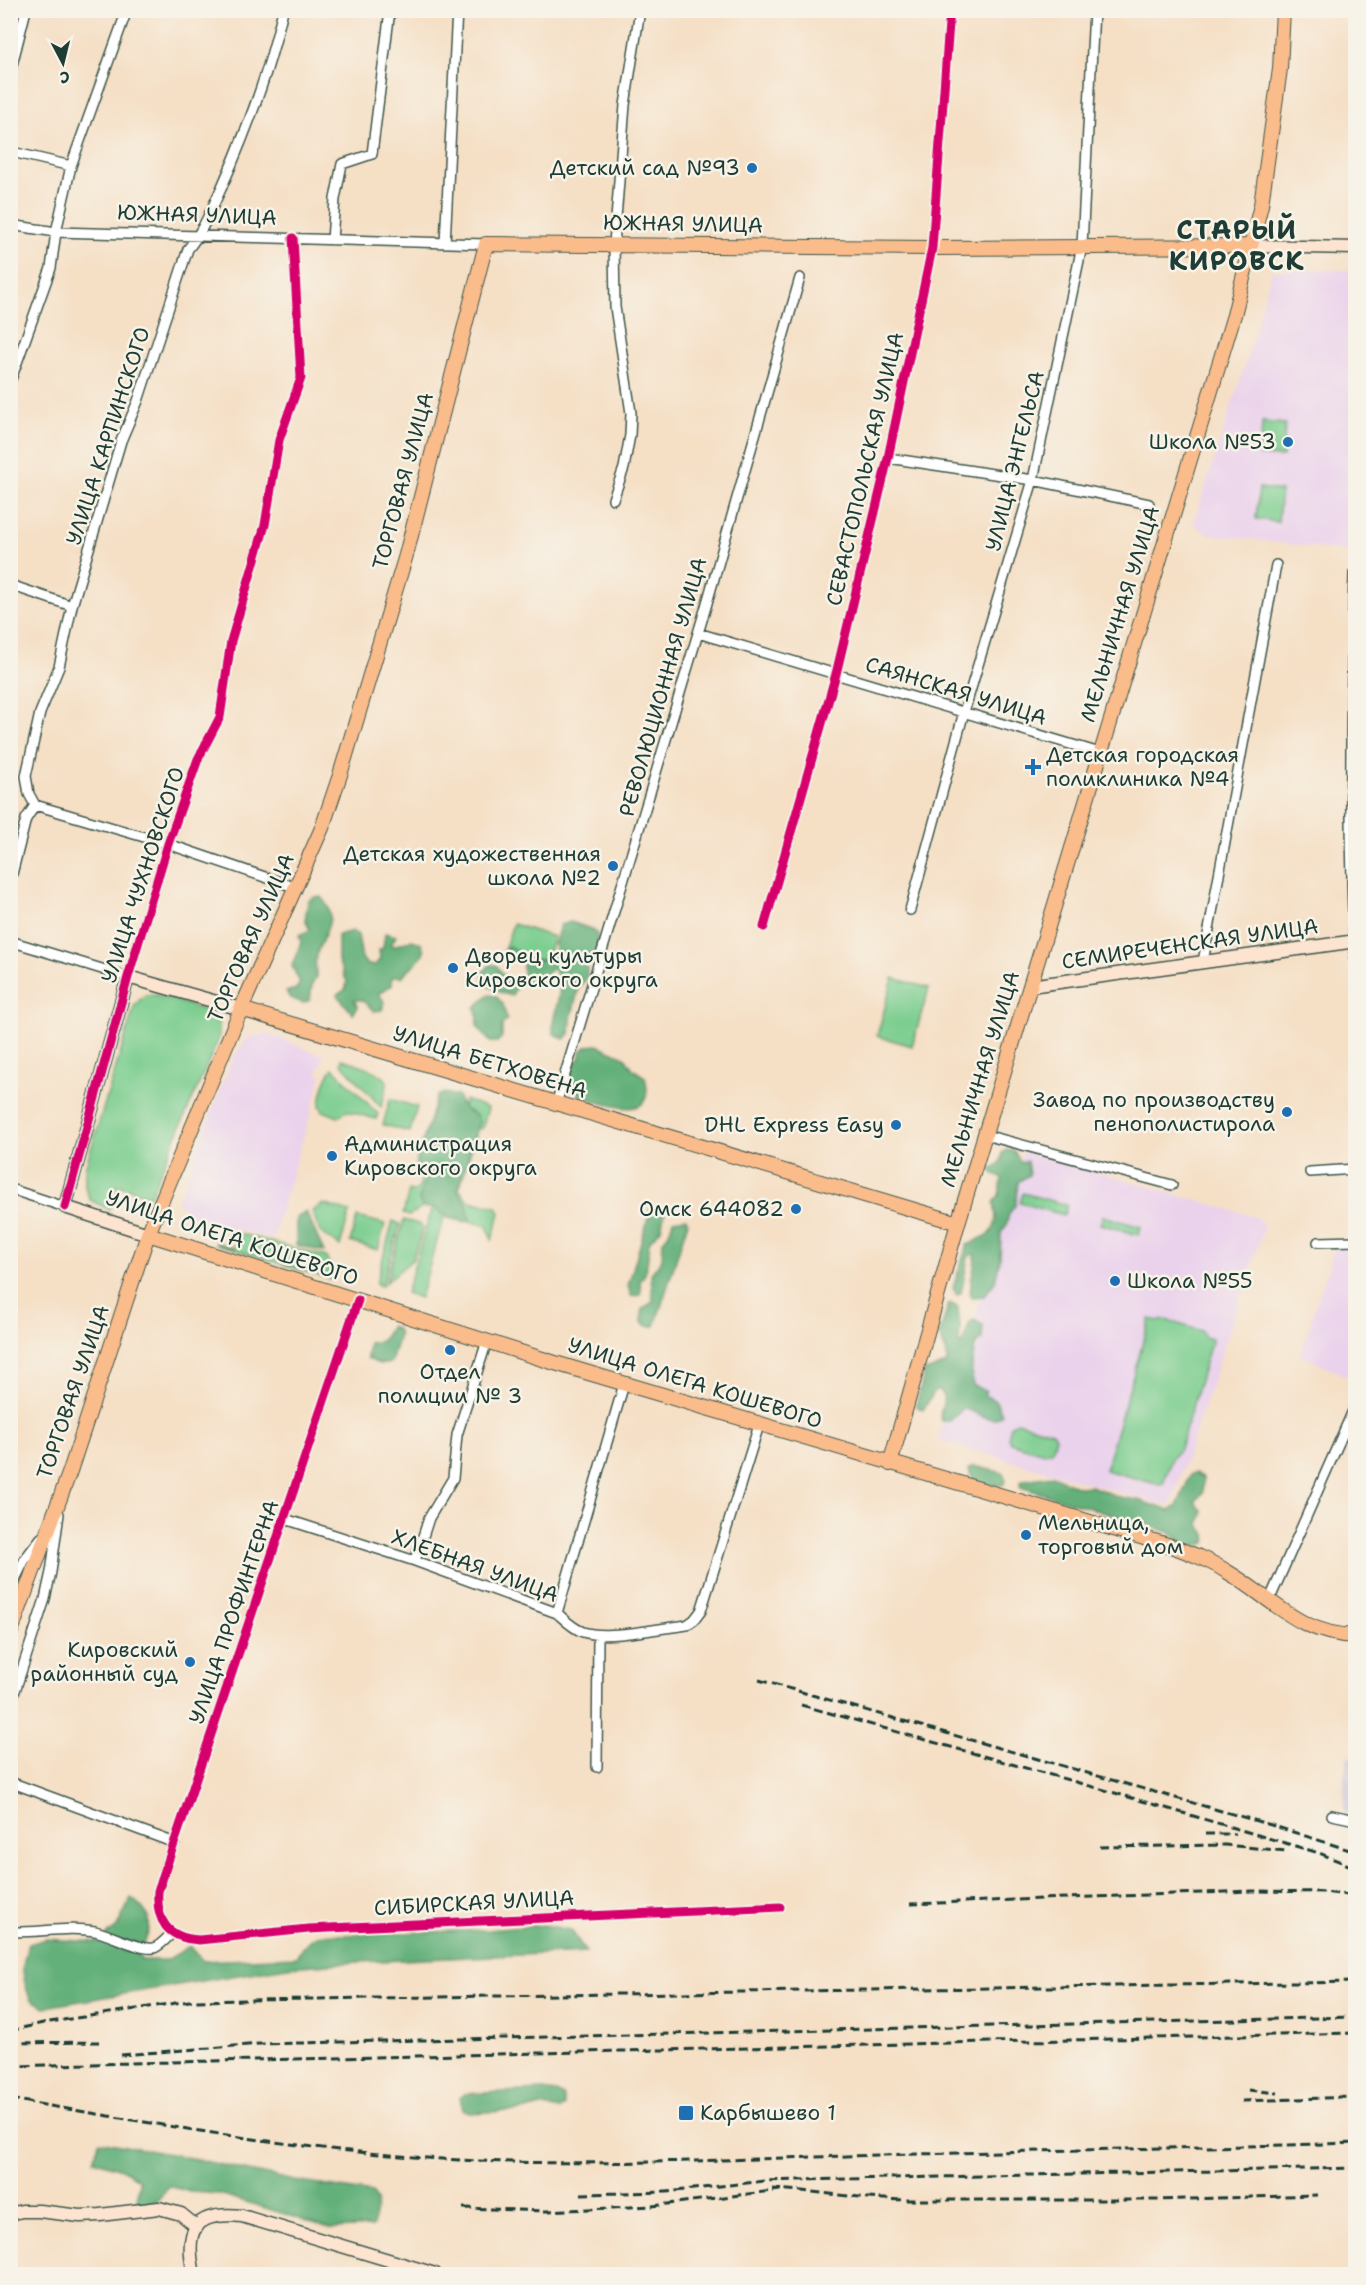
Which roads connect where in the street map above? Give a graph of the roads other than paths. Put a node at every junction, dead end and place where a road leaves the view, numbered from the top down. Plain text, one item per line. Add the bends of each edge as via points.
1 (26, 10) edge
2 (127, 10) edge
3 (283, 10) edge
4 (390, 10) edge
5 (457, 10) edge
6 (640, 10) edge
7 (950, 10) edge
8 (1094, 10) edge
9 (1283, 10) edge
10 (10, 73) edge
11 (11, 150) edge
12 (71, 166) junction
13 (10, 225) edge
14 (56, 232) junction
15 (199, 236) junction
16 (293, 238) junction
17 (332, 240) junction
18 (445, 243) junction
19 (486, 244) junction
20 (614, 244) junction
21 (1082, 246) junction
22 (1251, 246) junction
23 (932, 248) junction
24 (1356, 248) edge
25 (800, 278) dead end
26 (10, 382) edge
27 (888, 458) junction
28 (1033, 480) junction
29 (613, 499) dead end
30 (1149, 504) dead end
31 (1276, 565) dead end
32 (1354, 573) edge
33 (10, 585) edge
34 (72, 606) junction
35 (698, 633) junction
36 (836, 674) junction
37 (964, 712) junction
38 (1100, 753) junction
39 (35, 805) junction
40 (168, 844) junction
41 (10, 882) edge
42 (297, 888) junction
43 (910, 910) dead end
44 (764, 927) dead end
45 (10, 941) edge
46 (1354, 941) edge
47 (1203, 962) junction
48 (1356, 976) edge
49 (128, 977) junction
50 (1030, 986) junction
51 (241, 1010) junction
52 (556, 1104) junction
53 (985, 1135) junction
54 (1356, 1169) edge
55 (1310, 1172) dead end
56 (1172, 1185) dead end
57 (10, 1189) edge
58 (65, 1207) junction
59 (958, 1223) junction
60 (148, 1234) junction
61 (1356, 1241) edge
62 (1318, 1242) dead end
63 (358, 1300) junction
64 (487, 1341) junction
65 (624, 1384) junction
66 (1356, 1404) edge
67 (759, 1425) junction
68 (890, 1464) junction
69 (65, 1483) junction
70 (285, 1519) junction
71 (49, 1529) junction
72 (415, 1561) junction
73 (10, 1590) edge
74 (1269, 1601) junction
75 (557, 1613) junction
76 (10, 1634) edge
77 (598, 1635) junction
78 (1356, 1636) edge
79 (10, 1706) edge
80 (597, 1767) dead end
81 (10, 1782) edge
82 (1332, 1815) dead end
83 (1356, 1820) edge
84 (175, 1843) junction
85 (780, 1907) dead end
86 (10, 1932) edge
87 (172, 1933) junction
88 (10, 2214) edge
89 (196, 2226) junction
90 (194, 2274) edge
91 (435, 2274) edge

1 - 10 street
2 - 12 street
3 - 15 street, УЛИЦА КАРПИНСКОГО via 273,53 237,152
4 - 17 street via 372,154 342,164
5 - 18 street
6 - 20 street via 625,105
7 - 23 street, СЕВАСТОПОЛЬСКАЯ УЛИЦА
8 - 21 street, УЛИЦА ЭНГЕЛЬСА
9 - 22 main road, МЕЛЬНИЧНАЯ УЛИЦА via 1280,69 1261,205
11 - 12 street
12 - 14 street
13 - 14 street, ЮЖНАЯ УЛИЦА
14 - 15 street, ЮЖНАЯ УЛИЦА
14 - 26 street via 51,268
15 - 16 street, ЮЖНАЯ УЛИЦА
15 - 34 street, УЛИЦА КАРПИНСКОГО via 188,249 121,441
16 - 17 street, ЮЖНАЯ УЛИЦА
16 - 40 street, УЛИЦА ЧУХНОВСКОГО via 301,378 279,440 265,525 231,641 220,717 198,759
17 - 18 street, ЮЖНАЯ УЛИЦА
18 - 19 street, ЮЖНАЯ УЛИЦА
19 - 20 main road, ЮЖНАЯ УЛИЦА
19 - 42 main road, ТОРГОВАЯ УЛИЦА via 406,555 340,775
20 - 23 main road, ЮЖНАЯ УЛИЦА
20 - 29 street via 615,307 631,413 624,468
21 - 22 main road, ЮЖНАЯ УЛИЦА
21 - 23 main road, ЮЖНАЯ УЛИЦА
21 - 28 street, УЛИЦА ЭНГЕЛЬСА
22 - 24 street, ЮЖНАЯ УЛИЦА
22 - 38 main road, МЕЛЬНИЧНАЯ УЛИЦА via 1234,315
23 - 27 street, СЕВАСТОПОЛЬСКАЯ УЛИЦА
25 - 35 street, РЕВОЛЮЦИОННАЯ УЛИЦА
27 - 28 street
27 - 36 street, СЕВАСТОПОЛЬСКАЯ УЛИЦА
28 - 30 street
28 - 37 street, УЛИЦА ЭНГЕЛЬСА
31 - 47 street
32 - 46 street via 1349,784
33 - 34 street
34 - 39 street, УЛИЦА КАРПИНСКОГО via 59,667 40,713 26,776
35 - 36 street, САЯНСКАЯ УЛИЦА
35 - 52 street, РЕВОЛЮЦИОННАЯ УЛИЦА
36 - 37 street, САЯНСКАЯ УЛИЦА
36 - 44 street, СЕВАСТОПОЛЬСКАЯ УЛИЦА
37 - 38 street, САЯНСКАЯ УЛИЦА
37 - 43 street, УЛИЦА ЭНГЕЛЬСА
38 - 50 main road, МЕЛЬНИЧНАЯ УЛИЦА
39 - 40 street
39 - 41 street via 26,819
40 - 42 street
40 - 49 street, УЛИЦА ЧУХНОВСКОГО
42 - 51 main road, ТОРГОВАЯ УЛИЦА
45 - 49 street, УЛИЦА БЕТХОВЕНА
46 - 47 street, СЕМИРЕЧЕНСКАЯ УЛИЦА
46 - 48 street
47 - 50 street, СЕМИРЕЧЕНСКАЯ УЛИЦА
49 - 51 street, УЛИЦА БЕТХОВЕНА
49 - 58 street, УЛИЦА ЧУХНОВСКОГО
50 - 53 main road, МЕЛЬНИЧНАЯ УЛИЦА
51 - 52 main road, УЛИЦА БЕТХОВЕНА
51 - 60 main road, ТОРГОВАЯ УЛИЦА
52 - 59 main road, УЛИЦА БЕТХОВЕНА
53 - 56 street
53 - 59 main road, МЕЛЬНИЧНАЯ УЛИЦА
54 - 55 street
57 - 58 street, УЛИЦА ОЛЕГА КОШЕВОГО
58 - 60 street, УЛИЦА ОЛЕГА КОШЕВОГО
59 - 68 main road, МЕЛЬНИЧНАЯ УЛИЦА
60 - 63 main road, УЛИЦА ОЛЕГА КОШЕВОГО
60 - 69 main road, ТОРГОВАЯ УЛИЦА
61 - 62 street
63 - 64 main road, УЛИЦА ОЛЕГА КОШЕВОГО
63 - 70 street, УЛИЦА ПРОФИНТЕРНА
64 - 65 main road, УЛИЦА ОЛЕГА КОШЕВОГО
64 - 72 street via 457,1435 453,1478 429,1518
65 - 67 main road, УЛИЦА ОЛЕГА КОШЕВОГО
65 - 75 street
66 - 74 street
67 - 68 main road, УЛИЦА ОЛЕГА КОШЕВОГО
67 - 77 street, ХЛЕБНАЯ УЛИЦА via 701,1611 687,1625
68 - 74 main road, УЛИЦА ОЛЕГА КОШЕВОГО via 1190,1553 1226,1571
69 - 71 main road, ТОРГОВАЯ УЛИЦА
69 - 79 street via 51,1572
70 - 72 street, ХЛЕБНАЯ УЛИЦА
70 - 84 street, УЛИЦА ПРОФИНТЕРНА
71 - 73 street via 25,1559
71 - 76 main road, ТОРГОВАЯ УЛИЦА
72 - 75 street, ХЛЕБНАЯ УЛИЦА
74 - 78 main road, УЛИЦА ОЛЕГА КОШЕВОГО via 1317,1630
75 - 77 street, ХЛЕБНАЯ УЛИЦА via 572,1627
77 - 80 street
81 - 84 street
82 - 83 street
84 - 87 street, УЛИЦА ПРОФИНТЕРНА via 158,1891 157,1906 161,1920
85 - 87 street, СИБИРСКАЯ УЛИЦА via 308,1929 199,1940
86 - 87 street via 95,1931 143,1948 155,1948
88 - 89 street via 39,2211 80,2216 159,2208 182,2214
89 - 90 street via 189,2245
89 - 91 street via 212,2216 242,2216

